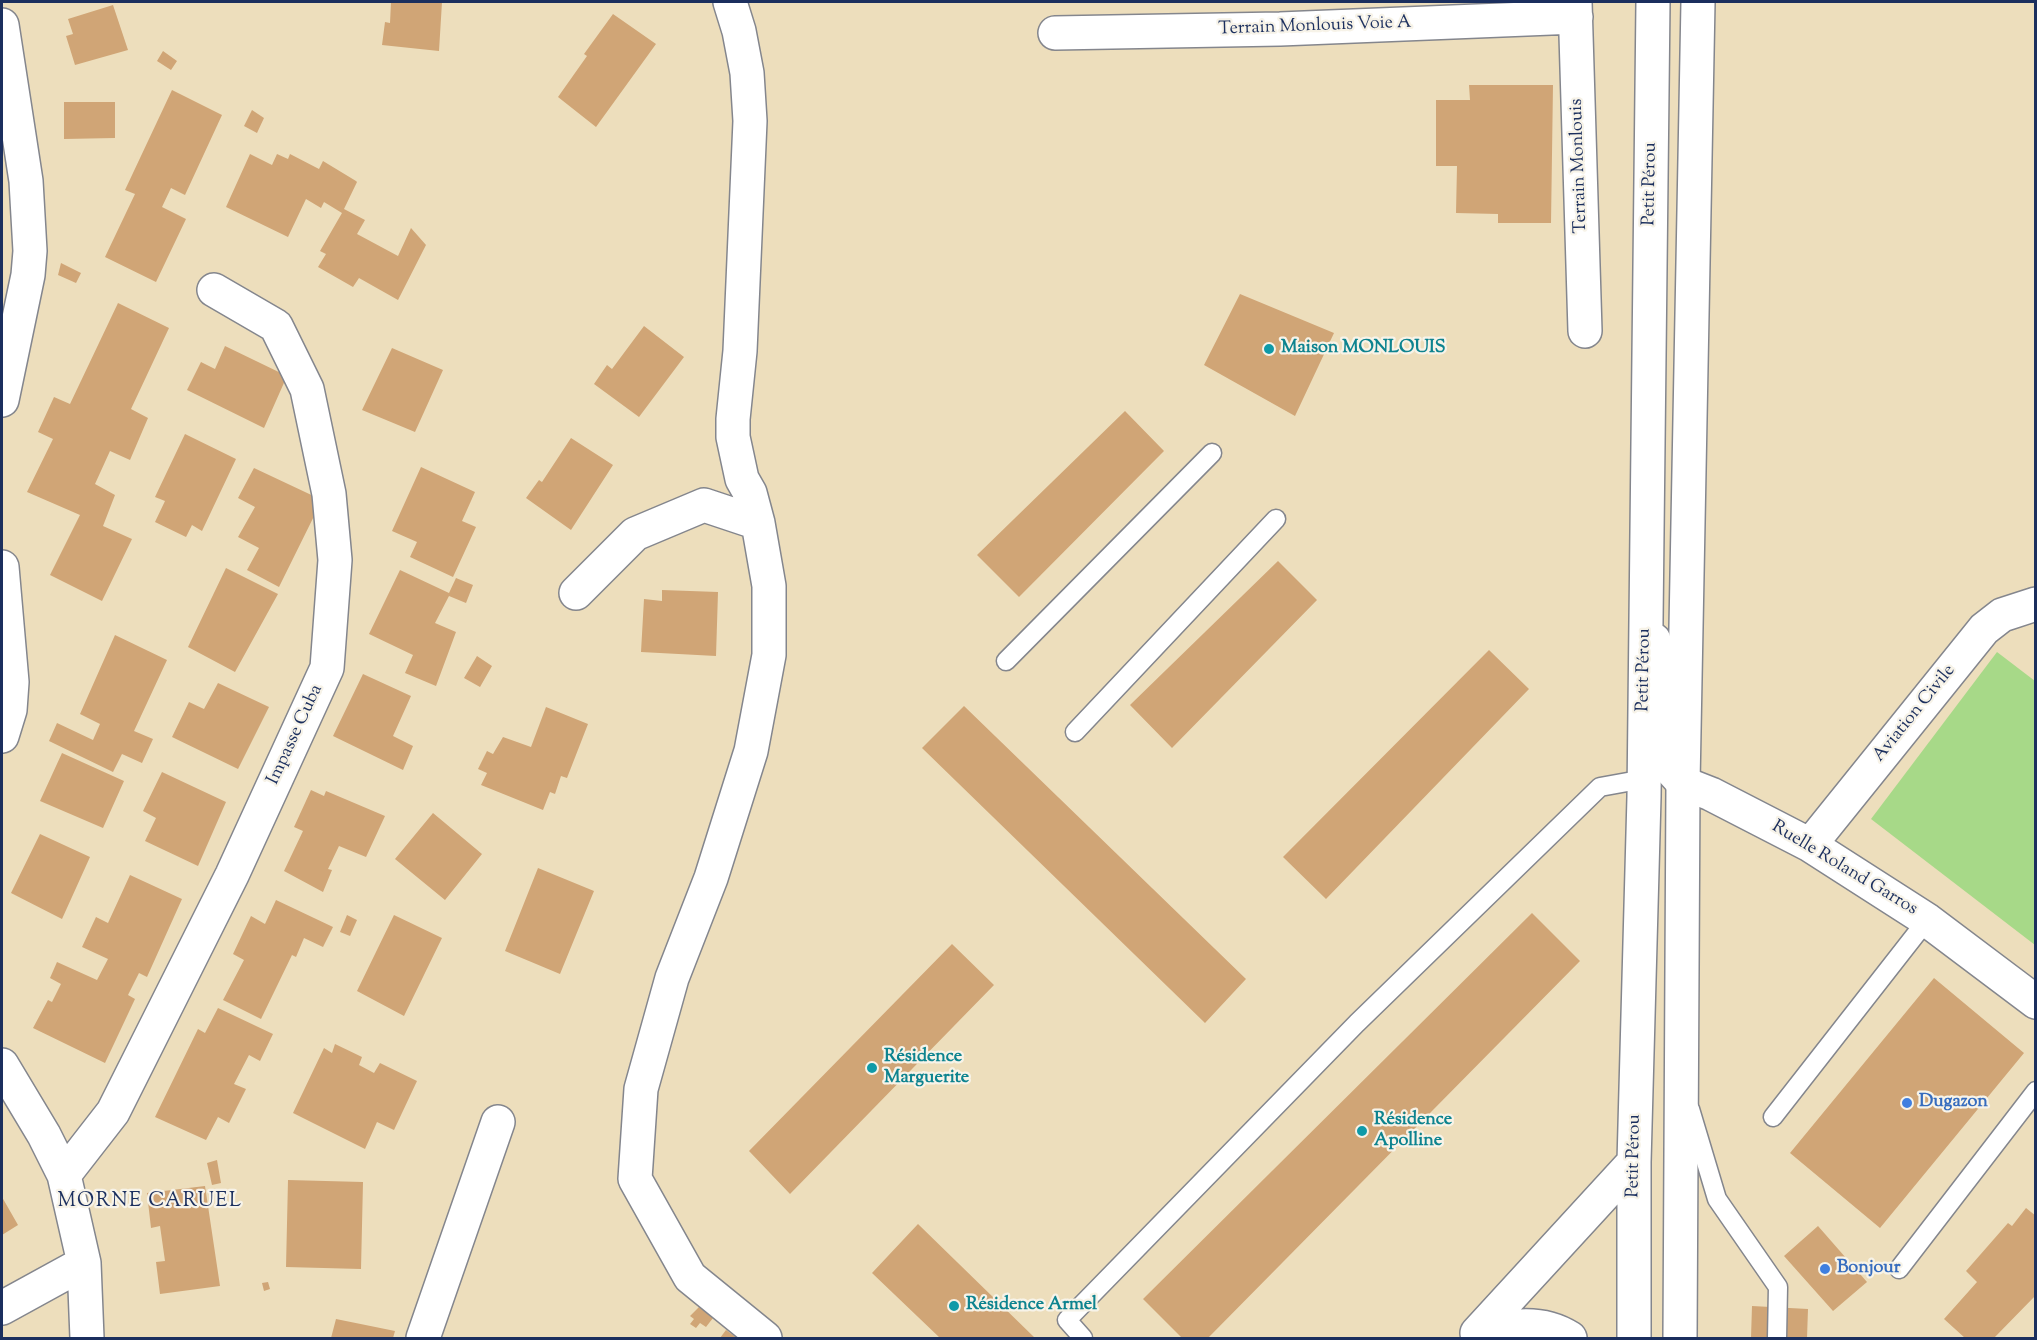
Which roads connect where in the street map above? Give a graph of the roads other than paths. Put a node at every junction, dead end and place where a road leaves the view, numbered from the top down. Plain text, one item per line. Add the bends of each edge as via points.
1 (730, 2) edge
2 (1653, 2) edge
3 (1698, 2) edge
4 (1576, 9) edge
5 (2, 25) edge
6 (1055, 33) dead end
7 (14, 185) edge
8 (214, 290) dead end
9 (1585, 331) dead end
10 (2, 400) edge
11 (1212, 453) dead end
12 (1276, 519) dead end
13 (758, 524) junction
14 (2, 567) edge
15 (576, 593) dead end
16 (1646, 596) junction
17 (2036, 604) edge
18 (1006, 661) dead end
19 (1075, 732) dead end
20 (2, 736) edge
21 (1644, 779) junction
22 (1683, 783) junction
23 (1810, 844) junction
24 (1927, 920) junction
25 (2036, 1002) edge
26 (2, 1065) edge
27 (1682, 1087) junction
28 (2036, 1091) edge
29 (1773, 1117) dead end
30 (498, 1122) dead end
31 (1634, 1162) junction
32 (64, 1175) junction
33 (84, 1263) junction
34 (1899, 1269) dead end
35 (2, 1308) edge
36 (1474, 1336) edge
37 (87, 1338) edge
38 (423, 1338) edge
39 (765, 1338) edge
40 (1083, 1338) edge
41 (1570, 1338) edge
42 (1634, 1338) edge
43 (1680, 1338) edge
44 (1777, 1338) edge

1 - 13 main road via 747,73 750,121 740,351 733,419 742,478
2 - 16 main road, Petit Pérou
3 - 22 main road
4 - 6 main road, Terrain Monlouis Voie A via 1280,29
4 - 9 main road, Terrain Monlouis
5 - 7 main road
7 - 10 main road via 30,251
8 - 32 main road, Impasse Cuba via 276,326 308,389 329,494 335,560 327,668 232,874 113,1112
11 - 18 lane
12 - 19 lane
13 - 15 main road via 704,505 635,534
13 - 39 main road via 769,586 769,655 753,740 711,878 672,978 641,1089 635,1179 690,1277
14 - 20 main road via 12,682 10,710
16 - 21 main road, Petit Pérou
16 - 22 main road, Ruelle Roland Garros via 1663,692 1664,762
17 - 23 main road, Aviation Civile via 2002,615 1984,629
21 - 31 main road, Petit Pérou
21 - 40 lane via 1600,787 1357,1023 1067,1320
22 - 23 main road, Ruelle Roland Garros
22 - 27 main road
23 - 24 main road, Ruelle Roland Garros
24 - 25 main road, Ruelle Roland Garros
24 - 29 lane
26 - 32 main road
27 - 43 main road
27 - 44 lane via 1717,1199 1778,1287
28 - 34 lane
30 - 38 main road
31 - 36 main road
31 - 42 main road, Petit Pérou
32 - 33 main road
33 - 35 main road
33 - 37 main road
36 - 41 main road via 1516,1325 1540,1326

